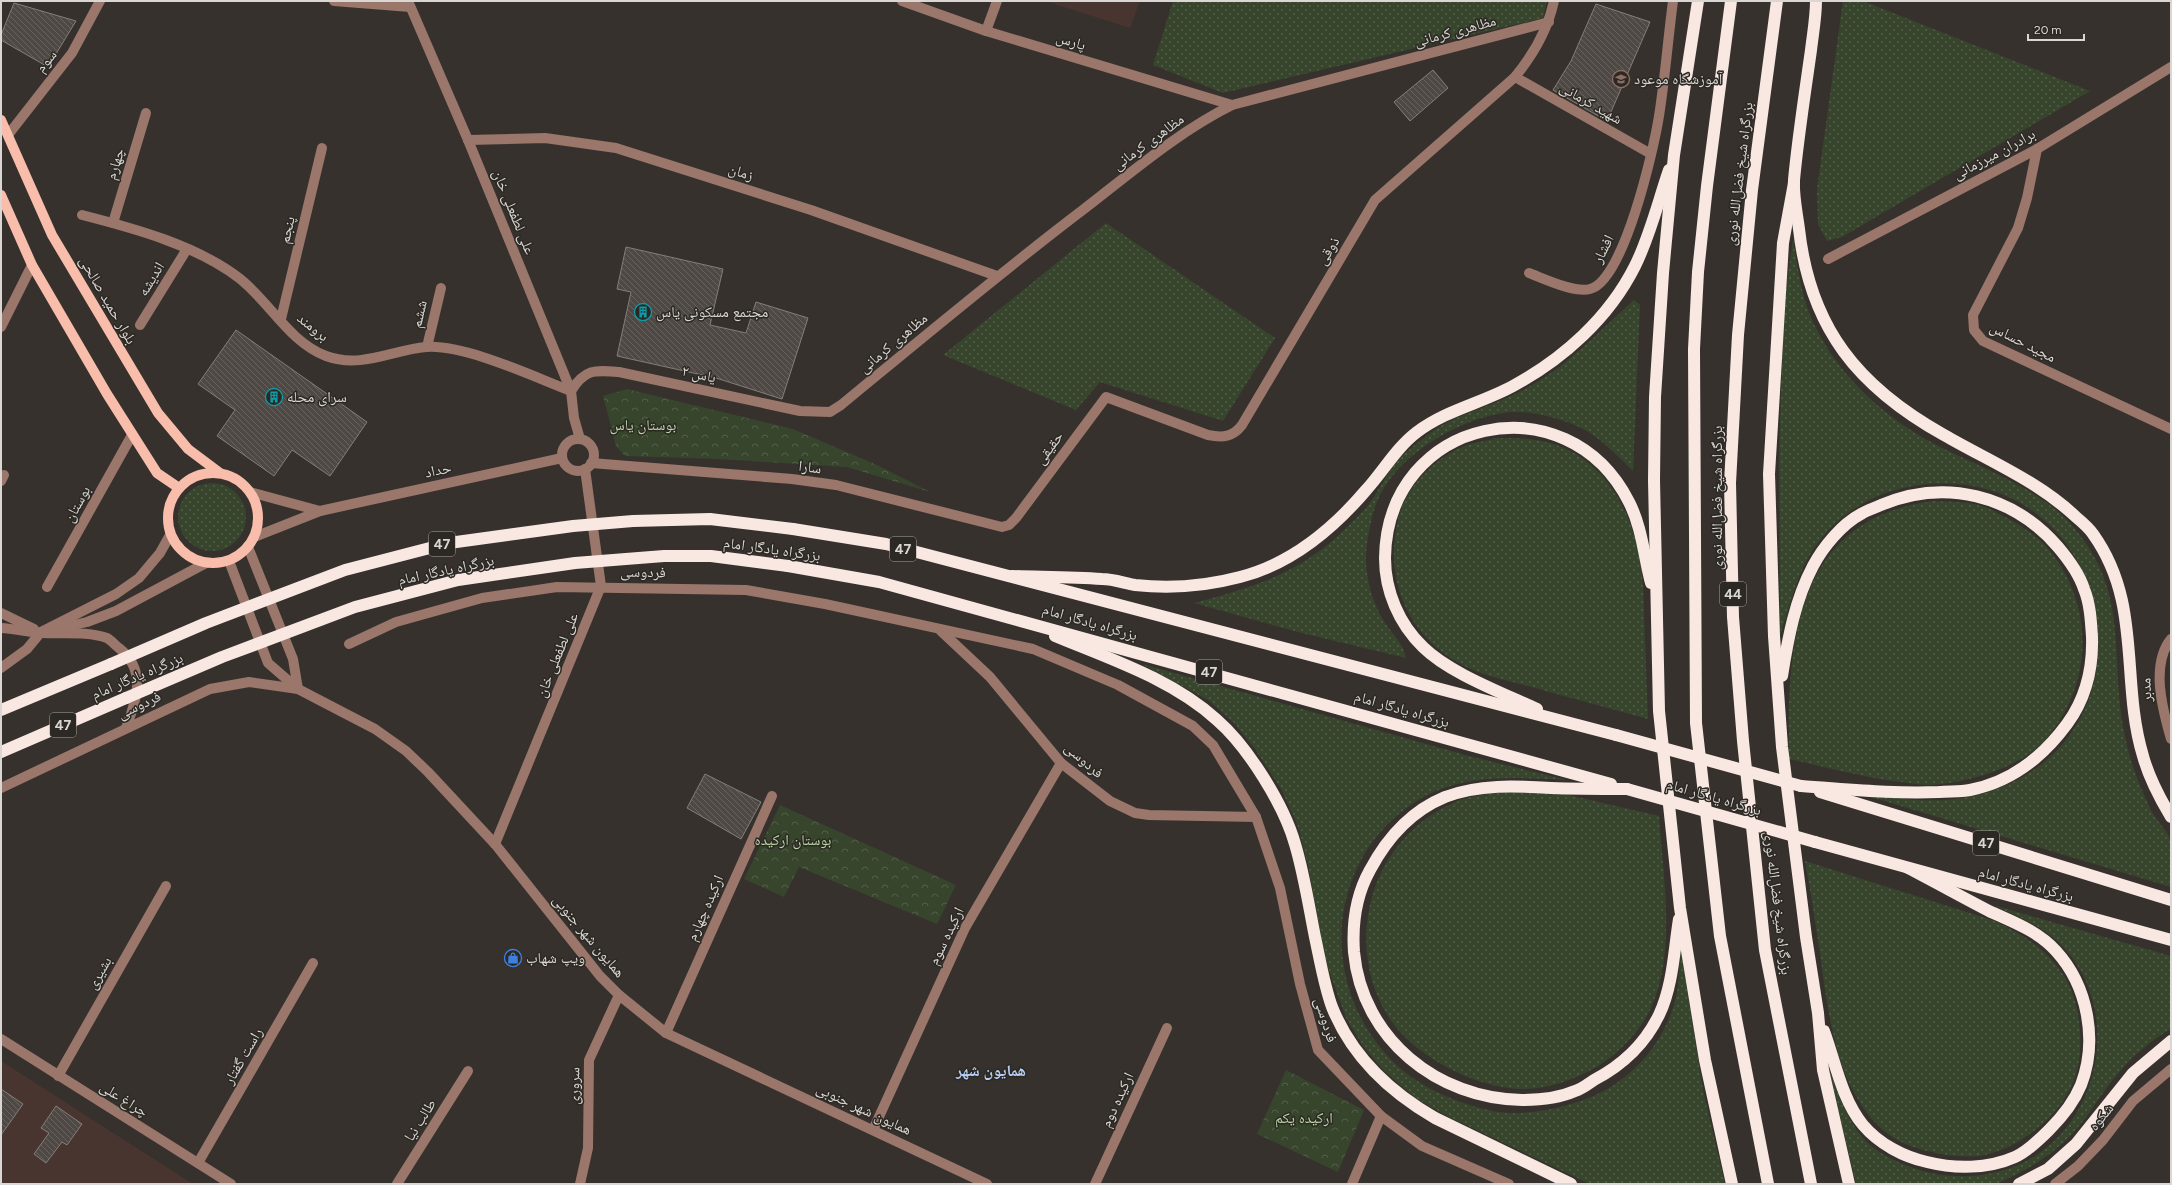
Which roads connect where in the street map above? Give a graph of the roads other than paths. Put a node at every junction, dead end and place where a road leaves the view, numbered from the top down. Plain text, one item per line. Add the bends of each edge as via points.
1 (100, 1) edge
2 (334, 1) edge
3 (902, 1) edge
4 (997, 1) edge
5 (1554, 1) edge
6 (1674, 1) edge
7 (1698, 1) edge
8 (1731, 1) edge
9 (1777, 1) edge
10 (1816, 1) edge
11 (409, 4) edge
12 (1549, 22) junction
13 (986, 31) junction
14 (2170, 69) edge
15 (1516, 77) junction
16 (1232, 105) junction
17 (146, 113) dead end
18 (1, 120) edge
19 (8, 135) junction
20 (468, 140) junction
21 (322, 148) dead end
22 (2037, 149) junction
23 (1651, 154) junction
24 (1674, 155) junction
25 (1794, 184) junction
26 (1, 195) edge
27 (82, 215) dead end
28 (113, 223) junction
29 (187, 249) junction
30 (1828, 259) dead end
31 (32, 265) junction
32 (1529, 273) dead end
33 (997, 276) junction
34 (441, 288) dead end
35 (281, 320) junction
36 (140, 325) dead end
37 (1, 327) edge
38 (427, 347) junction
39 (571, 391) junction
40 (1106, 396) joint
41 (830, 412) joint
42 (2171, 429) edge
43 (132, 435) junction
44 (580, 439) junction
45 (562, 458) junction
46 (588, 466) junction
47 (220, 473) junction
48 (179, 488) junction
49 (250, 492) junction
50 (320, 511) junction
51 (1016, 518) joint
52 (170, 535) junction
53 (254, 537) junction
54 (248, 547) junction
55 (229, 561) junction
56 (206, 563) junction
57 (1012, 576) junction
58 (601, 586) junction
59 (47, 587) dead end
60 (1656, 602) junction
61 (1, 612) edge
62 (1010, 617) junction
63 (1, 628) edge
64 (940, 630) junction
65 (41, 632) junction
66 (2171, 639) edge
67 (349, 644) dead end
68 (1, 668) edge
69 (298, 689) junction
70 (1779, 695) junction
71 (1, 710) edge
72 (1560, 720) junction
73 (126, 728) junction
74 (2171, 740) edge
75 (1, 752) edge
76 (1061, 763) junction
77 (1801, 786) junction
78 (1, 788) edge
79 (1627, 789) junction
80 (772, 796) dead end
81 (1256, 817) junction
82 (2171, 817) edge
83 (495, 844) junction
84 (1908, 868) junction
85 (166, 886) dead end
86 (2171, 900) edge
87 (1680, 908) junction
88 (2171, 940) edge
89 (313, 963) dead end
90 (619, 995) junction
91 (1818, 1013) junction
92 (1167, 1028) dead end
93 (666, 1033) junction
94 (1, 1039) edge
95 (2171, 1041) edge
96 (2171, 1069) edge
97 (468, 1071) dead end
98 (58, 1076) junction
99 (1381, 1116) junction
100 (873, 1130) junction
101 (198, 1163) junction
102 (231, 1184) edge
103 (397, 1184) edge
104 (580, 1184) edge
105 (987, 1184) edge
106 (1095, 1184) edge
107 (1352, 1184) edge
108 (1509, 1184) edge
109 (1571, 1184) edge
110 (1732, 1184) edge
111 (1768, 1184) edge
112 (1811, 1184) edge
113 (1849, 1184) edge
114 (2019, 1184) edge
115 (2055, 1184) edge

1 - 19 street, سوم via 72,53
2 - 11 street
3 - 13 street, پارس
4 - 13 street
5 - 12 street, ذوقی
6 - 23 street, افشار via 1659,116
7 - 24 highway
8 - 111 highway, بزرگراه شیخ فضل‌الله نوری via 1707,186 1694,349 1696,723 1720,936
9 - 112 highway, بزرگراه شیخ فضل‌الله نوری / 44 via 1752,190 1738,335 1730,483 1734,617 1743,741 1765,950
10 - 25 highway
11 - 20 street, علی لطفعلی خان
12 - 15 street, ذوقی
12 - 16 street, مظاهری کرمانی
13 - 16 street, پارس
14 - 22 street, برادران میرزمانی
15 - 23 street, شهید کرمانی
15 - 40 street, ذوقی via 1375,200 1238,431 1220,438 1208,435
16 - 33 street, مظاهری کرمانی via 1172,140
17 - 28 street, چهارم
18 - 19 main road, بلوار حمید صالحی
19 - 47 main road, بلوار حمید صالحی via 52,235 158,413 188,449
20 - 33 street, زمان via 545,138 616,148 811,210
20 - 39 street, علی لطفعلی خان
21 - 35 street, پنجم
22 - 30 street, برادران میرزمانی
22 - 42 street, مجید حساس via 2018,228 1973,315 1974,330 1983,341
23 - 32 street, افشار via 1629,231 1621,252 1603,282 1591,289 1577,290
24 - 57 highway via 1635,267 1603,315 1547,366 1511,387 1445,416 1417,432 1394,454 1347,512 1322,535 1299,551 1241,577 1192,586 1158,587 1104,579
24 - 60 highway via 1654,397
25 - 70 highway via 1783,243 1769,474 1774,636
25 - 82 highway via 1801,243 1809,282 1824,323 1846,355 1891,401 1924,424 2033,483 2064,505 2093,533 2112,568 2124,602 2134,710 2142,754 2155,790
26 - 31 main road
27 - 28 street, برومند
28 - 29 street, برومند
29 - 35 street, برومند via 238,278
29 - 36 street, اندیشه
31 - 37 street
31 - 43 main road
33 - 41 street, مظاهری کرمانی
34 - 38 street, ششم
35 - 38 street, برومند via 301,341 315,351 342,361 378,358
38 - 39 street, برومند via 475,355
39 - 41 street, یاس ۲ via 578,379 587,373 600,370 800,411
39 - 44 street, علی لطفعلی خان via 574,418
40 - 51 street, حقیقی
43 - 48 main road via 157,473
43 - 59 street, بوستان
44 - 45 street via 567,443 562,451
44 - 46 street via 592,448 593,458
45 - 46 street via 570,469 580,471
45 - 50 street, حداد
46 - 51 street, سارا via 792,479 836,485 1002,527 1009,525
46 - 58 street
47 - 48 main road via 196,476
47 - 49 main road via 231,477
48 - 52 main road via 171,500 168,511
49 - 50 street
49 - 53 main road via 258,514
50 - 53 street, حداد
52 - 56 main road via 184,554
52 - 65 street via 160,553 139,578 116,594
53 - 54 main road
54 - 55 main road
54 - 69 street via 293,659
55 - 56 main road
55 - 69 street via 268,664
56 - 65 street via 116,611 87,622
57 - 71 highway, بزرگراه یادگار امام / 47, bridge via 886,544 793,529 710,520 633,521 573,526 449,542 345,570 206,623
57 - 72 highway, بزرگراه یادگار امام / 47 via 1440,691
58 - 64 street, فردوسی via 746,590 825,604
58 - 67 street, فردوسی via 557,587 482,598 396,622
58 - 83 street, علی لطفعلی خان
60 - 72 highway via 1630,503 1602,462 1583,448 1544,432 1498,428 1475,433 1453,442 1431,456 1412,475 1390,516 1385,542 1389,590 1398,614 1423,648 1443,663
60 - 87 highway via 1659,711
61 - 65 street
62 - 75 highway, بزرگراه یادگار امام / 47, bridge via 879,582 711,556 664,556 576,563 458,580 356,607 222,657
62 - 79 highway, بزرگراه یادگار امام / 47
62 - 109 highway via 1152,677 1201,706 1219,721 1261,774 1292,836 1332,1007 1362,1059 1381,1080 1414,1106
63 - 65 street
64 - 76 street, فردوسی via 990,677
64 - 81 street, فردوسی via 1033,649 1118,685 1193,726 1212,745
65 - 68 street via 27,649
65 - 73 street via 107,638 129,655 136,672 138,687 135,706
66 - 74 street, مدبر via 2167,644 2160,672 2162,708
69 - 73 street, فردوسی via 249,682 210,689
69 - 83 street, همایون‌ شهر جنوبی via 375,729 406,751
70 - 77 highway via 1789,631 1800,595 1814,565 1835,536 1859,514 1898,498 1932,492 1963,493 1994,501 2025,517 2049,537 2070,561 2084,589 2091,621 2092,653 2087,685 2074,714 2054,741 2030,765 2002,780 1969,790 1919,793
70 - 91 highway via 1785,771
72 - 77 highway, بزرگراه یادگار امام / 47, bridge
73 - 78 street, فردوسی
76 - 81 street, فردوسی via 1110,801 1135,814
76 - 100 street, ارکیده سوم via 965,928
77 - 86 highway, بزرگراه یادگار امام / 47
79 - 84 highway, بزرگراه یادگار امام / 47, bridge
79 - 87 highway via 1494,786 1469,790 1445,797 1400,826 1380,851 1365,878 1355,907 1355,960 1373,1014 1386,1033 1413,1061 1443,1082 1475,1094 1499,1099 1538,1100 1575,1091 1604,1075 1630,1056 1647,1037 1660,1014 1668,989
80 - 93 street, ارکیده چهارم
81 - 99 street, فردوسی via 1280,888 1300,984 1318,1050
83 - 90 street, همایون‌ شهر جنوبی via 600,976
84 - 88 highway, بزرگراه یادگار امام / 47
84 - 91 highway via 2037,934 2056,951 2074,975 2085,1002 2088,1061 2080,1087 2063,1116 2042,1138 2016,1157 1994,1164 1942,1166 1900,1153 1863,1125 1850,1103
85 - 98 street, بشیری
87 - 110 highway via 1705,1060
89 - 101 street, راست گفتار
90 - 93 street, همایون‌ شهر جنوبی
90 - 104 street, سروری via 589,1060 588,1148
91 - 113 highway via 1823,1070
92 - 106 street, ارکیده دوم
93 - 100 street, همایون‌ شهر جنوبی
94 - 98 street, چراغ‌ علی
95 - 114 highway via 2148,1058 2128,1078 2076,1144 2048,1168
96 - 115 street, شکوه via 2133,1100 2103,1140 2078,1166
97 - 103 street, طالب‌ نیا
98 - 101 street, چراغ‌ علی
99 - 107 street
99 - 108 street, فردوسی via 1422,1146
100 - 105 street, همایون‌ شهر جنوبی
101 - 102 street, چراغ‌ علی

